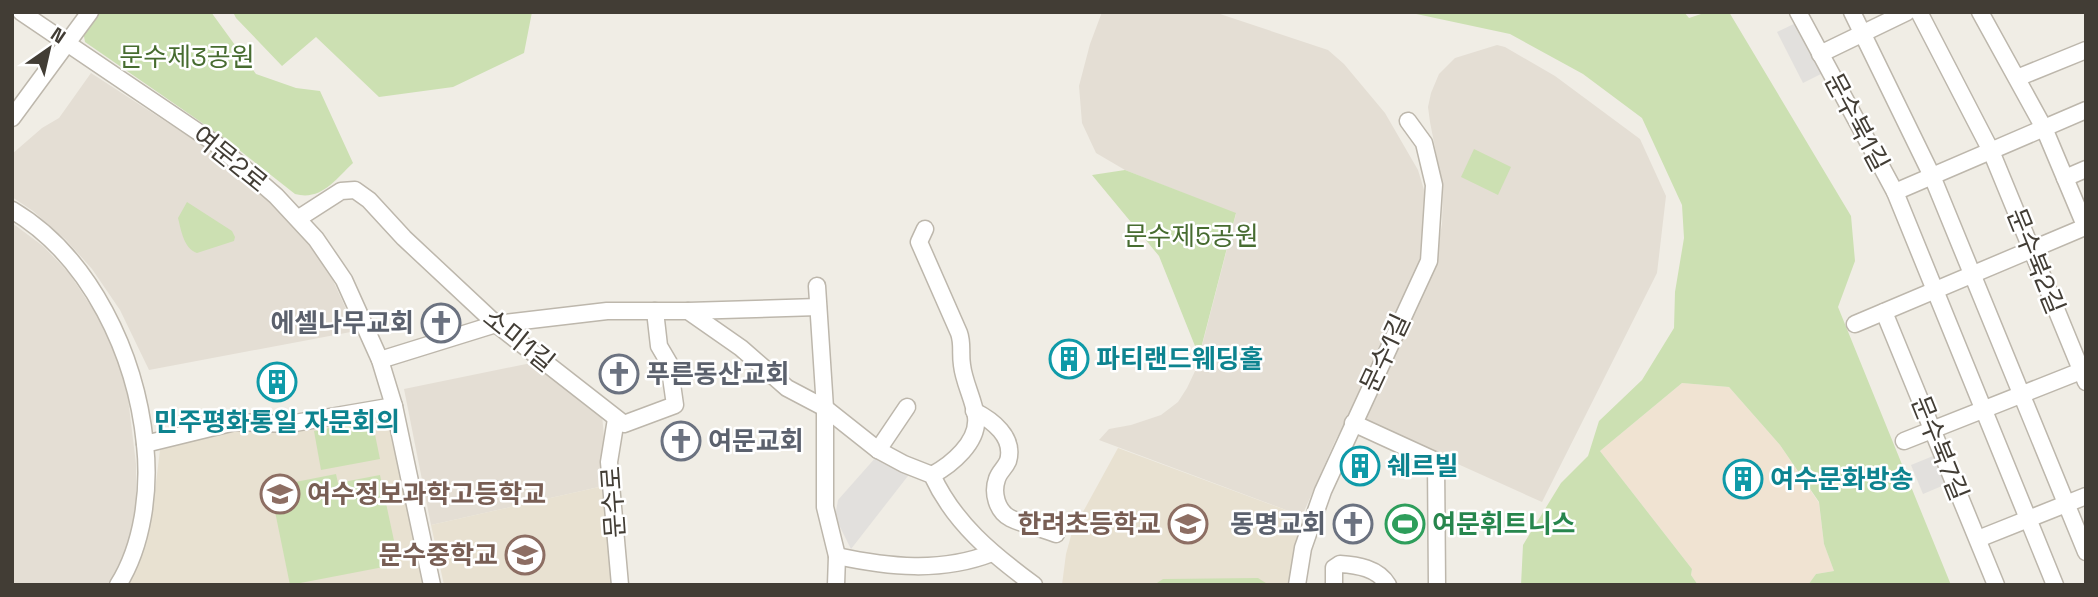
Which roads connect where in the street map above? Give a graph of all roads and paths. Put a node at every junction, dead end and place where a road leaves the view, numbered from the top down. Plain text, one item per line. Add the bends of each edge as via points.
1 (21, 12) edge
2 (90, 12) edge
3 (1798, 12) edge
4 (1852, 12) edge
5 (1907, 12) edge
6 (1919, 12) edge
7 (1980, 12) edge
8 (1862, 34) junction
9 (67, 44) junction
10 (2086, 50) edge
11 (1820, 54) junction
12 (2017, 78) junction
13 (19, 97) edge
14 (2086, 110) edge
15 (12, 118) edge
16 (1408, 121) dead end
17 (2044, 128) junction
18 (1992, 150) junction
19 (2086, 169) edge
20 (1932, 176) junction
21 (2065, 178) junction
22 (1895, 192) junction
23 (12, 210) edge
24 (299, 218) junction
25 (2085, 228) edge
26 (925, 229) dead end
27 (2032, 250) junction
28 (1972, 275) junction
29 (817, 286) dead end
30 (1935, 290) junction
31 (818, 307) junction
32 (655, 311) junction
33 (688, 311) junction
34 (1884, 312) junction
35 (496, 324) junction
36 (1855, 324) dead end
37 (380, 360) junction
38 (2084, 374) edge
39 (2022, 394) junction
40 (394, 406) junction
41 (907, 407) dead end
42 (825, 408) junction
43 (1984, 410) junction
44 (974, 411) junction
45 (616, 419) junction
46 (1353, 422) junction
47 (1933, 430) junction
48 (1904, 441) dead end
49 (145, 444) junction
50 (878, 450) junction
51 (932, 475) junction
52 (2086, 496) edge
53 (2066, 504) junction
54 (2028, 519) junction
55 (1056, 534) dead end
56 (1978, 539) junction
57 (2086, 552) edge
58 (992, 553) junction
59 (836, 556) junction
60 (118, 585) edge
61 (432, 585) edge
62 (620, 585) edge
63 (836, 585) edge
64 (1034, 585) edge
65 (1297, 585) edge
66 (1334, 585) edge
67 (1388, 585) edge
68 (1437, 585) edge
69 (1996, 585) edge
70 (2055, 585) edge

1 - 9 street, 여문2로
2 - 9 street
3 - 11 street, 문수북1길
4 - 8 street, 문수북1길
5 - 8 street
6 - 18 street
7 - 12 street
8 - 11 street
8 - 20 street, 문수북1길
9 - 13 street
9 - 24 street, 여문2로 via 216,144
10 - 12 street
11 - 22 street, 문수북1길
12 - 17 street
13 - 15 street
14 - 17 street, 문수북1길
16 - 46 street, 문수1길 via 1424,143 1434,185 1429,261
17 - 18 street, 문수북1길
17 - 21 street
18 - 20 street, 문수북1길
18 - 27 street, 문수북2길
19 - 21 street
20 - 22 street, 문수북1길
20 - 28 street
21 - 25 street
22 - 30 street
23 - 49 street via 68,257 103,308 129,371
24 - 35 street, 소미1길 via 341,191 355,190
24 - 37 street, 여문2로 via 344,281
25 - 27 street
26 - 44 street via 919,242 959,333
27 - 28 street
27 - 38 street, 문수북2길
28 - 30 street
28 - 39 street
29 - 31 street
30 - 34 street
30 - 43 street
31 - 33 street, 소미1길
31 - 42 street
32 - 33 street, 소미1길
32 - 35 street, 소미1길 via 607,311
32 - 45 street via 675,405 626,424
33 - 42 street via 787,388
34 - 36 street
34 - 47 street, 문수북7길
35 - 37 street
35 - 45 street, 소미1길
37 - 40 street, 여문2로
38 - 39 street, 문수북2길
39 - 43 street, 문수북2길
39 - 53 street
40 - 49 street via 289,424 235,422
40 - 61 street, 여문2로
41 - 50 street
42 - 50 street
42 - 59 street via 825,508
43 - 47 street, 문수북2길
43 - 54 street
44 - 51 street via 976,425 969,443 956,459
44 - 55 street via 993,422 1008,443 1008,460 995,483 1001,510
45 - 62 street, 문수로 via 609,462
46 - 65 street, 문수1길 via 1310,527
46 - 68 street via 1436,461
47 - 48 street, 문수북2길
47 - 56 street, 문수북7길
49 - 60 street via 143,510 133,553
50 - 51 street
51 - 58 street via 951,510
52 - 53 street
53 - 54 street
53 - 57 street
54 - 56 street
54 - 70 street
56 - 69 street, 문수북7길
58 - 59 street via 939,566 879,565
58 - 64 street
59 - 63 street
66 - 67 street via 1334,568 1340,564 1370,570

